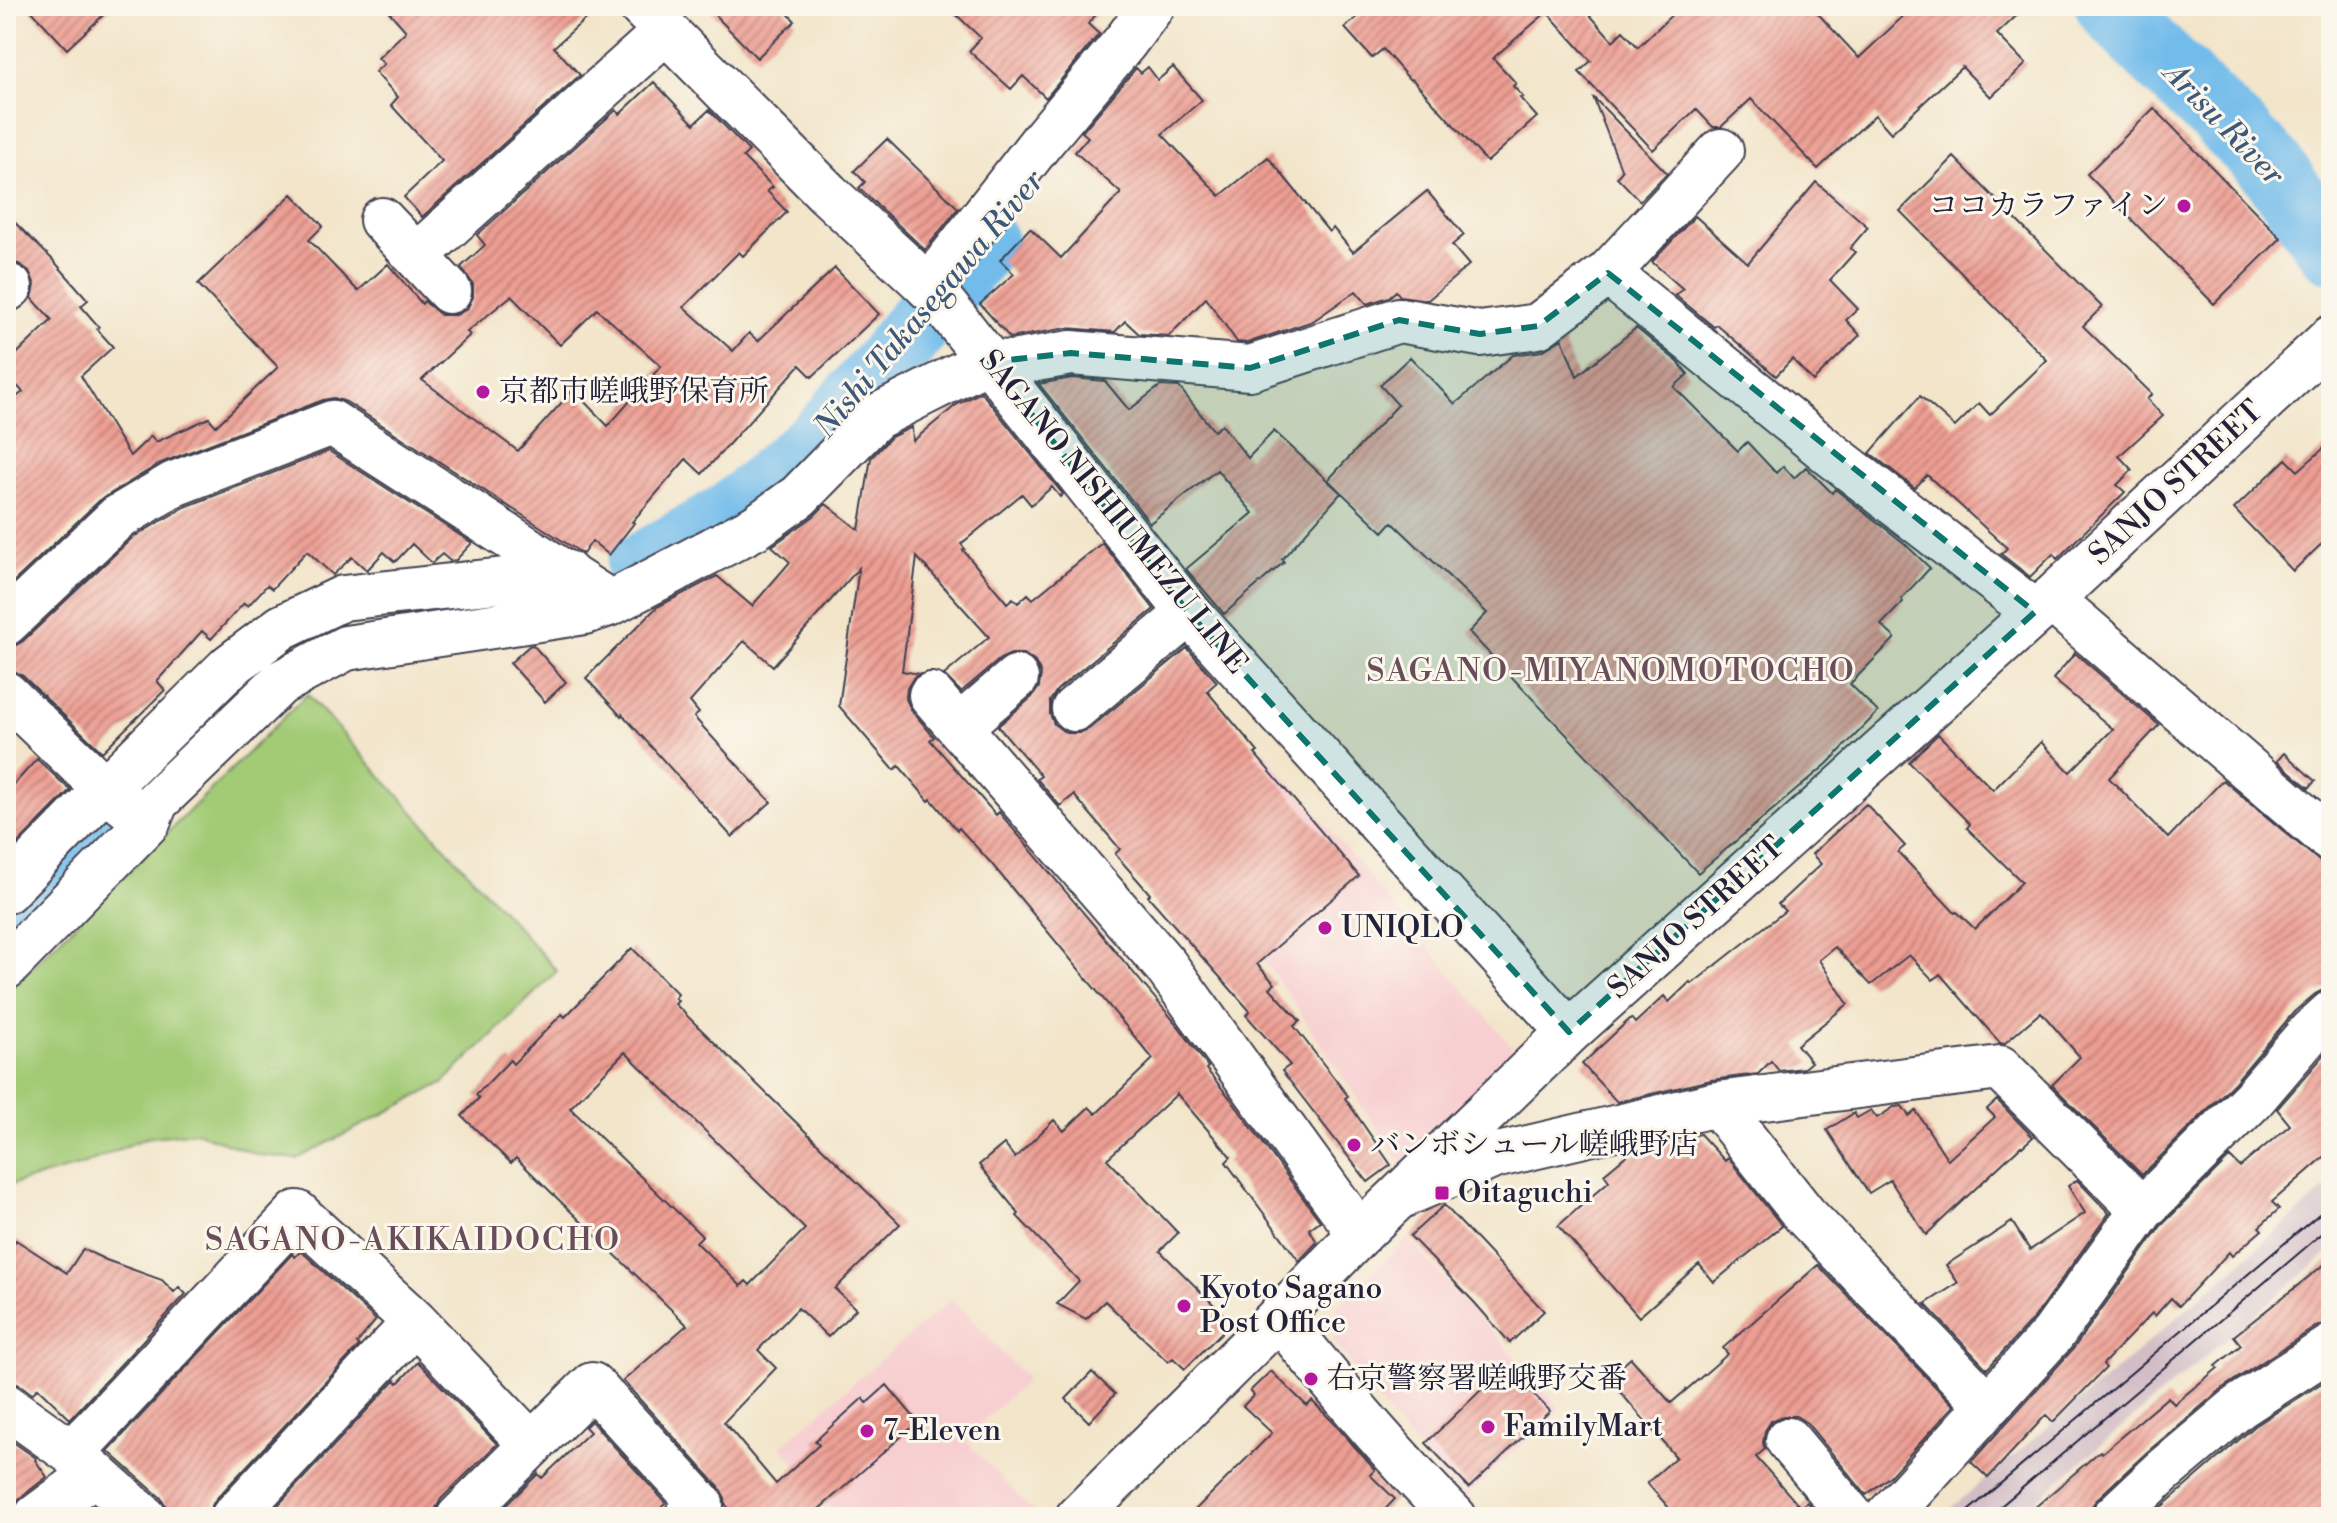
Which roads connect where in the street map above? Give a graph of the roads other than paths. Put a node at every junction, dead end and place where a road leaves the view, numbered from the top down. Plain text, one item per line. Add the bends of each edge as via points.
1 (1152, 6) edge
2 (654, 18) edge
3 (1721, 151) dead end
4 (382, 220) dead end
5 (416, 256) junction
6 (1608, 273) junction
7 (449, 291) dead end
8 (936, 295) junction
9 (2331, 338) edge
10 (990, 362) junction
11 (567, 573) junction
12 (611, 603) junction
13 (2043, 606) junction
14 (1189, 613) junction
15 (6, 623) edge
16 (1016, 678) dead end
17 (6, 694) edge
18 (1074, 709) dead end
19 (105, 789) junction
20 (148, 822) junction
21 (2331, 840) edge
22 (6, 891) edge
23 (6, 967) edge
24 (2331, 1013) edge
25 (1569, 1032) junction
26 (1717, 1104) junction
27 (1401, 1196) junction
28 (2142, 1210) junction
29 (1360, 1234) junction
30 (1279, 1317) junction
31 (415, 1322) junction
32 (2331, 1347) edge
33 (6, 1406) edge
34 (1988, 1406) junction
35 (1788, 1440) dead end
36 (531, 1444) junction
37 (84, 1463) junction
38 (36, 1517) edge
39 (144, 1517) edge
40 (233, 1517) edge
41 (459, 1517) edge
42 (687, 1517) edge
43 (1078, 1517) edge
44 (1454, 1517) edge
45 (1852, 1517) edge
46 (1887, 1517) edge
47 (2114, 1517) edge

1 - 8 street via 1042,141
2 - 5 street
2 - 8 street, SAGANO NISHIUMEZU LINE
3 - 6 street
4 - 5 street
5 - 7 street
6 - 10 street via 1538,326 1480,334 1399,320 1250,368 1071,353
6 - 13 street via 1828,452
8 - 10 street, SAGANO NISHIUMEZU LINE
9 - 13 street, SANJO STREET
10 - 12 street via 876,417 799,496 756,527
10 - 14 street, SAGANO NISHIUMEZU LINE
11 - 12 street
11 - 15 street via 332,423 174,484 128,511
11 - 19 street via 343,598 282,627 230,666
12 - 20 street via 585,612 346,648 280,683 156,802
13 - 21 street
13 - 25 street, SANJO STREET
14 - 18 street
14 - 25 street, SAGANO NISHIUMEZU LINE
16 - 29 street via 945,711 1165,965
17 - 19 street
19 - 20 street
19 - 22 street
20 - 23 street
24 - 28 street
25 - 27 street, SANJO STREET
26 - 27 street via 1494,1156
26 - 28 street via 2000,1068
26 - 34 street via 1804,1214
27 - 29 street, SANJO STREET
28 - 34 street via 2053,1334
29 - 30 street, SANJO STREET
30 - 43 street, SANJO STREET
30 - 44 street via 1357,1414
31 - 36 street
31 - 37 street via 297,1213
31 - 40 street
32 - 47 street via 2240,1406
33 - 37 street
34 - 46 street
35 - 45 street
36 - 41 street
36 - 42 street via 592,1385 701,1504
37 - 38 street
37 - 39 street

